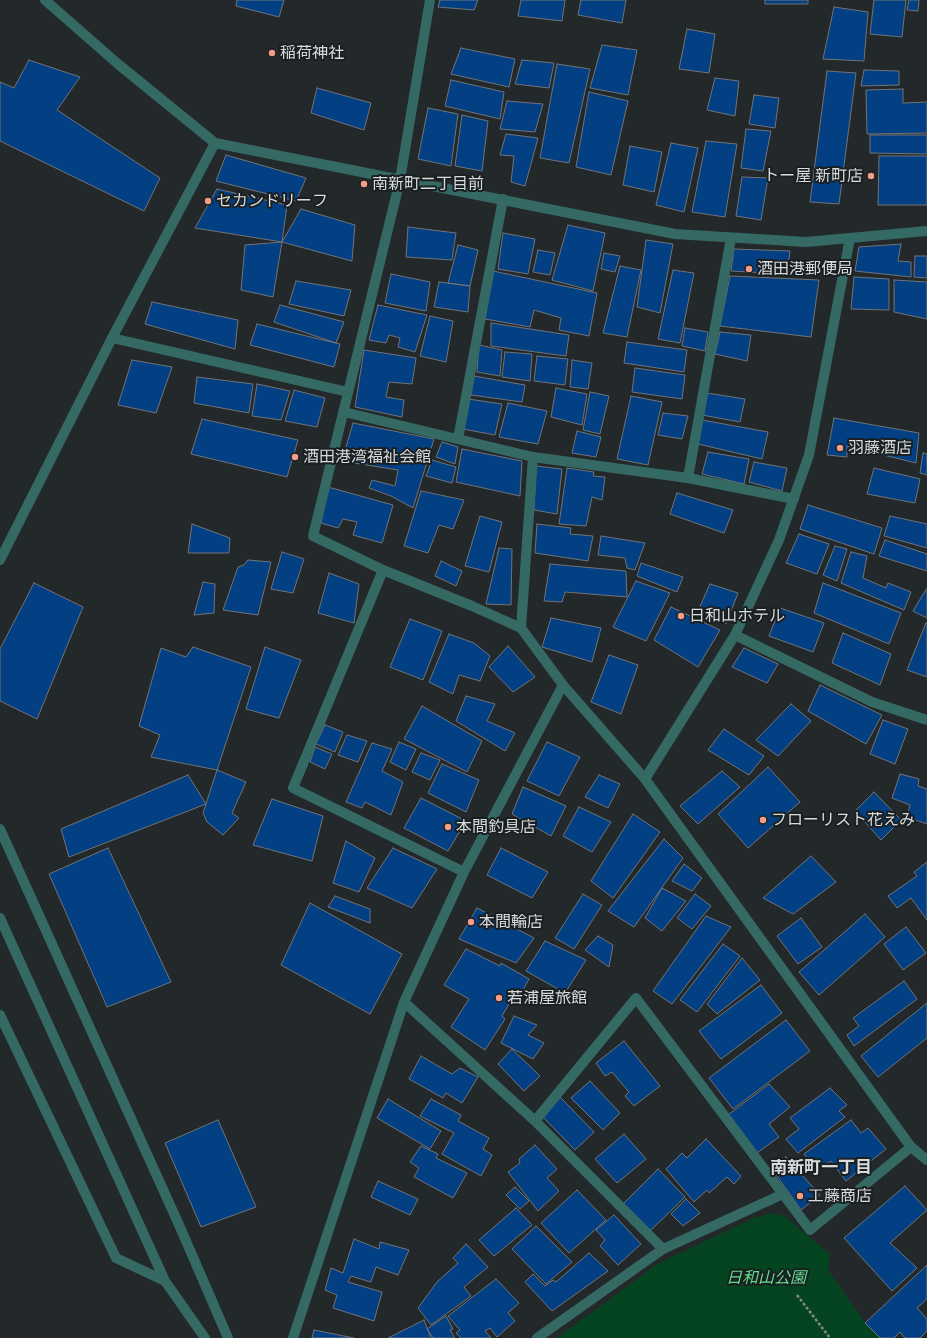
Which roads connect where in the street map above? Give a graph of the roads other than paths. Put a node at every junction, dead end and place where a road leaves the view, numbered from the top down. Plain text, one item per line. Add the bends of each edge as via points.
1 (45, 0) edge
2 (430, 0) edge
3 (215, 143) junction
4 (400, 180) junction
5 (503, 199) junction
6 (927, 230) edge
7 (731, 238) junction
8 (850, 238) junction
9 (112, 338) junction
10 (348, 392) junction
11 (344, 412) junction
12 (458, 439) junction
13 (533, 457) junction
14 (688, 478) junction
15 (794, 499) junction
16 (0, 560) edge
17 (383, 570) junction
18 (522, 628) junction
19 (735, 635) junction
20 (563, 685) junction
21 (927, 720) edge
22 (645, 779) junction
23 (0, 829) edge
24 (464, 872) junction
25 (0, 918) edge
26 (404, 1002) junction
27 (0, 1015) edge
28 (535, 1121) junction
29 (911, 1146) junction
30 (927, 1160) edge
31 (783, 1194) junction
32 (663, 1249) junction
33 (165, 1281) junction
34 (205, 1338) edge
35 (228, 1338) edge
36 (294, 1338) edge
37 (538, 1338) edge

1 - 3 street
2 - 4 street
3 - 4 street
3 - 9 street
4 - 5 street
4 - 10 street
5 - 7 street via 675,234
5 - 12 street
6 - 8 street
7 - 8 street via 806,242
7 - 14 street
8 - 15 street via 809,455
9 - 10 street
9 - 16 street
10 - 11 street
11 - 12 street
11 - 17 street via 313,536
12 - 13 street
13 - 14 street
13 - 18 street
14 - 15 street
15 - 19 street via 779,540
17 - 18 street
17 - 24 street via 294,788
18 - 20 street
19 - 21 street via 872,702
19 - 22 street
20 - 22 street
20 - 24 street
22 - 29 street
23 - 35 street
24 - 26 street
25 - 33 street
26 - 28 street
26 - 36 street
27 - 33 street via 116,1258
28 - 31 street via 636,998
28 - 32 street
29 - 30 street
29 - 31 street via 810,1230
31 - 32 street
32 - 37 street
33 - 34 street

